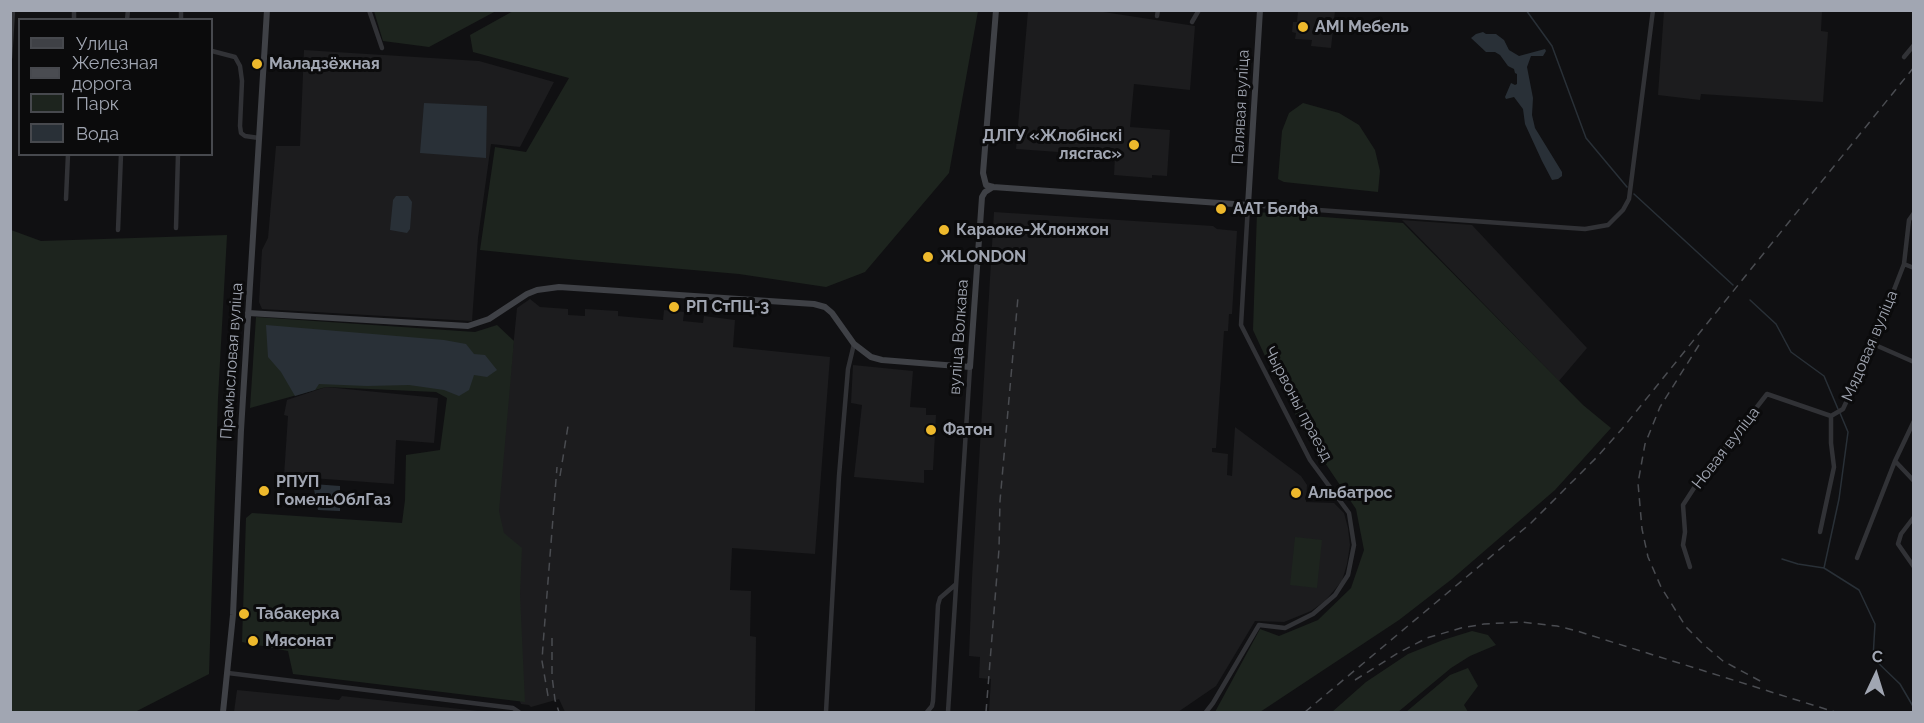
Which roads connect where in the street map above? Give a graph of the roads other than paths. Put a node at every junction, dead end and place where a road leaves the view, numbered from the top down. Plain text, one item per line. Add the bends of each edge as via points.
1 (14, 10) edge
2 (267, 10) edge
3 (369, 10) edge
4 (996, 10) edge
5 (1199, 10) edge
6 (1260, 10) edge
7 (1653, 10) edge
8 (1192, 22) dead end
9 (11, 32) edge
10 (1914, 45) edge
11 (382, 48) dead end
12 (213, 51) edge
13 (1905, 57) dead end
14 (10, 58) edge
15 (259, 138) junction
16 (68, 156) edge
17 (122, 156) edge
18 (178, 156) edge
19 (993, 187) junction
20 (66, 199) dead end
21 (1248, 205) junction
22 (1914, 213) edge
23 (176, 228) dead end
24 (118, 230) dead end
25 (1904, 264) junction
26 (1914, 268) edge
27 (248, 313) junction
28 (854, 344) junction
29 (1873, 344) junction
30 (1914, 362) edge
31 (970, 367) junction
32 (1831, 416) junction
33 (1914, 421) edge
34 (1895, 461) junction
35 (1914, 481) edge
36 (1914, 518) edge
37 (1912, 525) edge
38 (1820, 532) dead end
39 (1857, 558) dead end
40 (1690, 567) dead end
41 (1914, 567) edge
42 (956, 585) junction
43 (228, 673) junction
44 (223, 712) edge
45 (519, 712) edge
46 (826, 712) edge
47 (927, 712) edge
48 (948, 712) edge
49 (1206, 712) edge

1 - 9 street
2 - 15 street, Прамысловая вуліца
3 - 11 street
4 - 19 street via 983,173 986,185
5 - 8 street
6 - 21 street, Палявая вуліца
7 - 21 street via 1629,199 1608,225 1585,229
9 - 14 street
10 - 13 street
12 - 15 street via 235,57 240,66 241,133
15 - 27 street, Прамысловая вуліца
16 - 20 street
17 - 24 street
18 - 23 street
19 - 21 street
19 - 31 street, вуліца Волкава via 982,197
21 - 49 street, Чырвоны праезд via 1241,326 1310,460 1348,513 1354,545 1348,575 1335,595 1313,614 1285,628 1259,625
22 - 25 street, Мядовая вуліца via 1909,220
25 - 26 street
25 - 29 street, Мядовая вуліца
27 - 28 street via 468,326 489,319 527,294 559,287 819,305 832,314
27 - 43 street, Прамысловая вуліца
28 - 31 street via 882,360
28 - 46 street via 848,369 839,476
29 - 30 street
29 - 32 street, Мядовая вуліца via 1843,410
31 - 42 street, вуліца Волкава
32 - 38 street, Мядовая вуліца via 1834,467
32 - 40 street, Новая вуліца via 1767,394 1683,505 1683,545
33 - 34 street
34 - 35 street
34 - 39 street
36 - 37 street
37 - 41 street via 1901,534 1898,544
42 - 47 street via 940,598 938,605 933,701
42 - 48 street, вуліца Волкава
43 - 44 street, Прамысловая вуліца
43 - 45 street via 513,708

